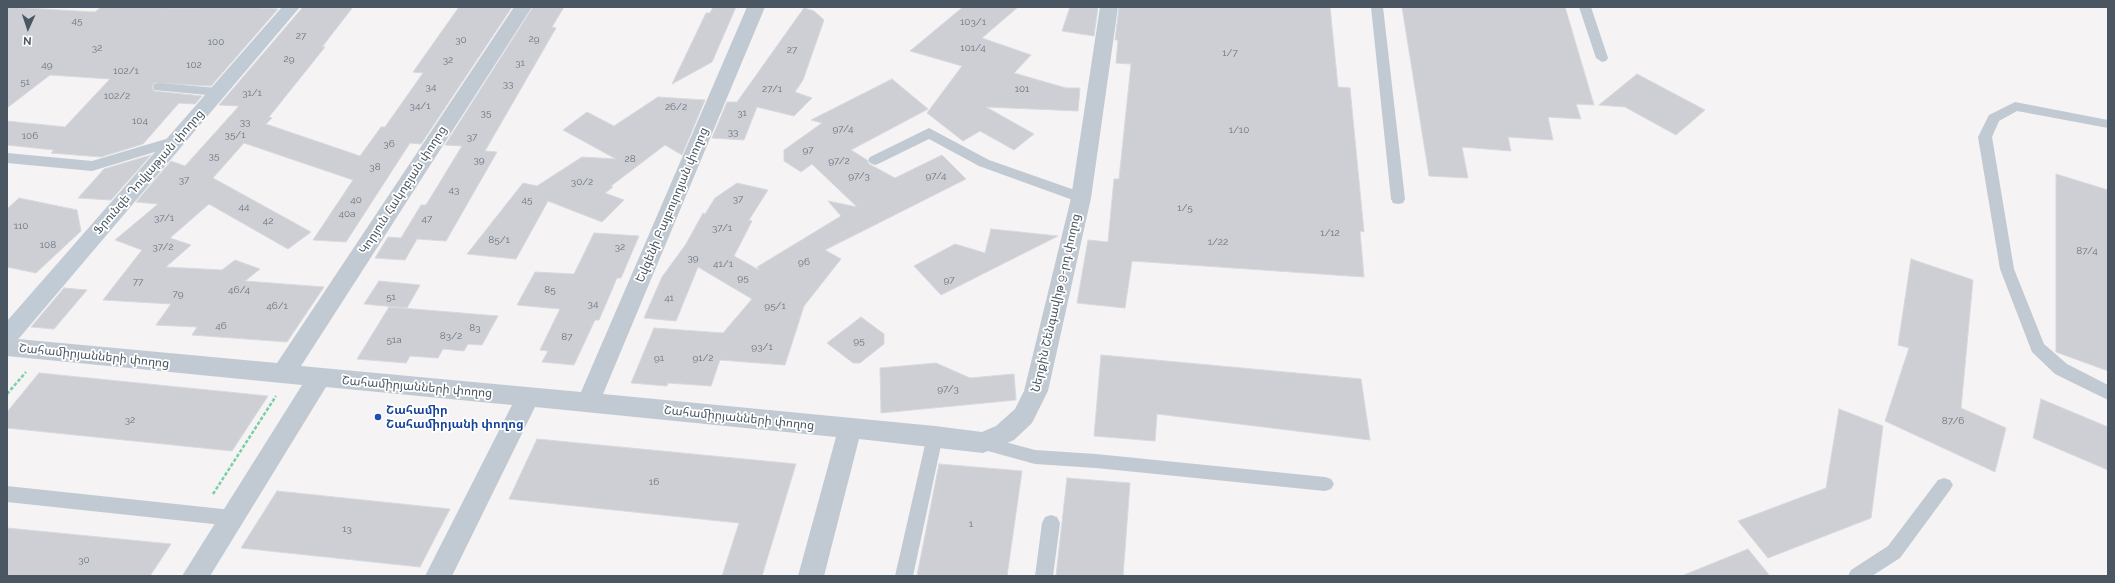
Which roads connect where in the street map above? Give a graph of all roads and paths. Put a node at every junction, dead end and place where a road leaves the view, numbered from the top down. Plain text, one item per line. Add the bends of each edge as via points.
1 (291, 7) edge
2 (523, 7) edge
3 (756, 7) edge
4 (1109, 7) edge
5 (1377, 7) edge
6 (1585, 7) edge
7 (1602, 58) dead end
8 (159, 86) dead end
9 (218, 92) junction
10 (2108, 124) edge
11 (176, 141) junction
12 (7, 158) edge
13 (875, 160) dead end
14 (1081, 198) junction
15 (1398, 199) dead end
16 (7, 337) edge
17 (7, 347) edge
18 (286, 374) junction
19 (320, 378) junction
20 (2108, 393) edge
21 (528, 397) junction
22 (588, 403) junction
23 (850, 428) junction
24 (935, 436) junction
25 (983, 443) junction
26 (1325, 484) dead end
27 (1944, 485) dead end
28 (7, 494) edge
29 (200, 514) junction
30 (232, 518) junction
31 (1050, 523) dead end
32 (195, 576) edge
33 (438, 576) edge
34 (811, 576) edge
35 (904, 576) edge
36 (1044, 576) edge
37 (1856, 576) edge

1 - 9 street, Ֆրունզե Դովլաթյան փողոց
2 - 18 street, Կորյուն Հակոբյան փողոց
3 - 22 street, Եվգենի Բայբուրդյան փողոց
4 - 14 street, Ներքին Շենգավիթ 9-րդ փողոց
5 - 15 lane
6 - 7 lane
8 - 9 lane
9 - 11 street, Ֆրունզե Դովլաթյան փողոց
10 - 20 lane via 2015,106 1994,118 1985,137 2007,269 2038,348 2061,369
11 - 12 lane via 92,166
11 - 16 street, Ֆրունզե Դովլաթյան փողոց
13 - 14 lane via 929,133 984,163
14 - 25 street, Ներքին Շենգավիթ 9-րդ փողոց via 1036,391 1024,416 1005,433
17 - 18 street, Շահամիրյանների փողոց
18 - 19 street, Շահամիրյանների փողոց
18 - 29 path
19 - 21 street, Շահամիրյանների փողոց
19 - 30 street
21 - 22 street, Շահամիրյանների փողոց
21 - 33 street
22 - 23 street, Շահամիրյանների փողոց
23 - 24 street
23 - 34 street
24 - 25 street
24 - 35 lane
25 - 26 lane via 1035,457
27 - 37 lane via 1894,552
28 - 29 lane
29 - 30 lane
30 - 32 street
31 - 36 lane

